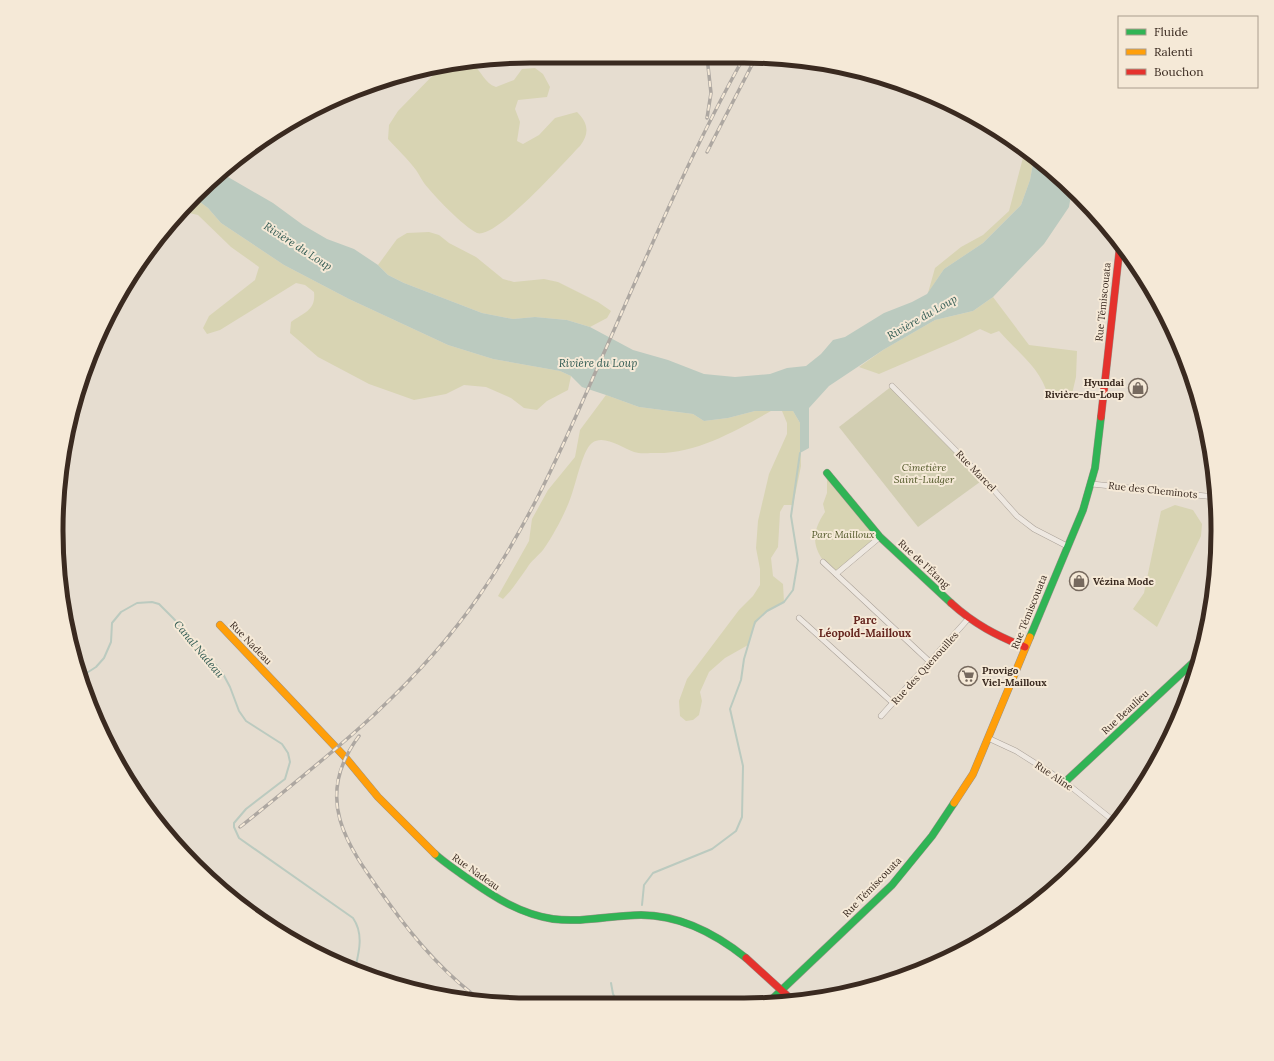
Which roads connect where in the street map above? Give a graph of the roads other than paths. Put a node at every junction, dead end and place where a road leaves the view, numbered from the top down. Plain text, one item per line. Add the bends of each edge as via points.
1 (1119, 253) edge
2 (892, 386) dead end
3 (826, 473) dead end
4 (1092, 484) junction
5 (1210, 496) edge
6 (880, 537) junction
7 (1067, 546) junction
8 (823, 562) dead end
9 (836, 574) junction
10 (799, 618) dead end
11 (968, 620) junction
12 (220, 625) dead end
13 (1025, 647) junction
14 (930, 662) junction
15 (1191, 665) edge
16 (893, 703) junction
17 (881, 716) dead end
18 (988, 738) junction
19 (1065, 782) junction
20 (1111, 819) edge
21 (782, 990) junction
22 (788, 996) edge
23 (774, 997) edge

1 - 4 street, Rue Témiscouata
2 - 7 street, Rue Marcel via 984,478 1017,516 1034,529
3 - 6 street, Rue de l'Étang
4 - 5 street, Rue des Cheminots
4 - 7 street, Rue Témiscouata
6 - 9 street
6 - 11 street, Rue de l'Étang
7 - 13 street, Rue Témiscouata
8 - 9 street
9 - 14 street
10 - 16 street
11 - 13 street, Rue de l'Étang
11 - 14 street, Rue des Quenouilles
12 - 21 street, Rue Nadeau via 345,757 378,797 420,841 500,902 553,919 642,916 689,923 716,937 745,957
13 - 18 street, Rue Témiscouata
14 - 16 street, Rue des Quenouilles
15 - 19 street, Rue Beaulieu
16 - 17 street, Rue des Quenouilles
18 - 19 street, Rue Aline via 1016,751
18 - 21 street, Rue Témiscouata via 972,774 932,836 892,884
19 - 20 street, Rue Aline
21 - 22 street, Rue Nadeau
21 - 23 street, Rue Témiscouata

